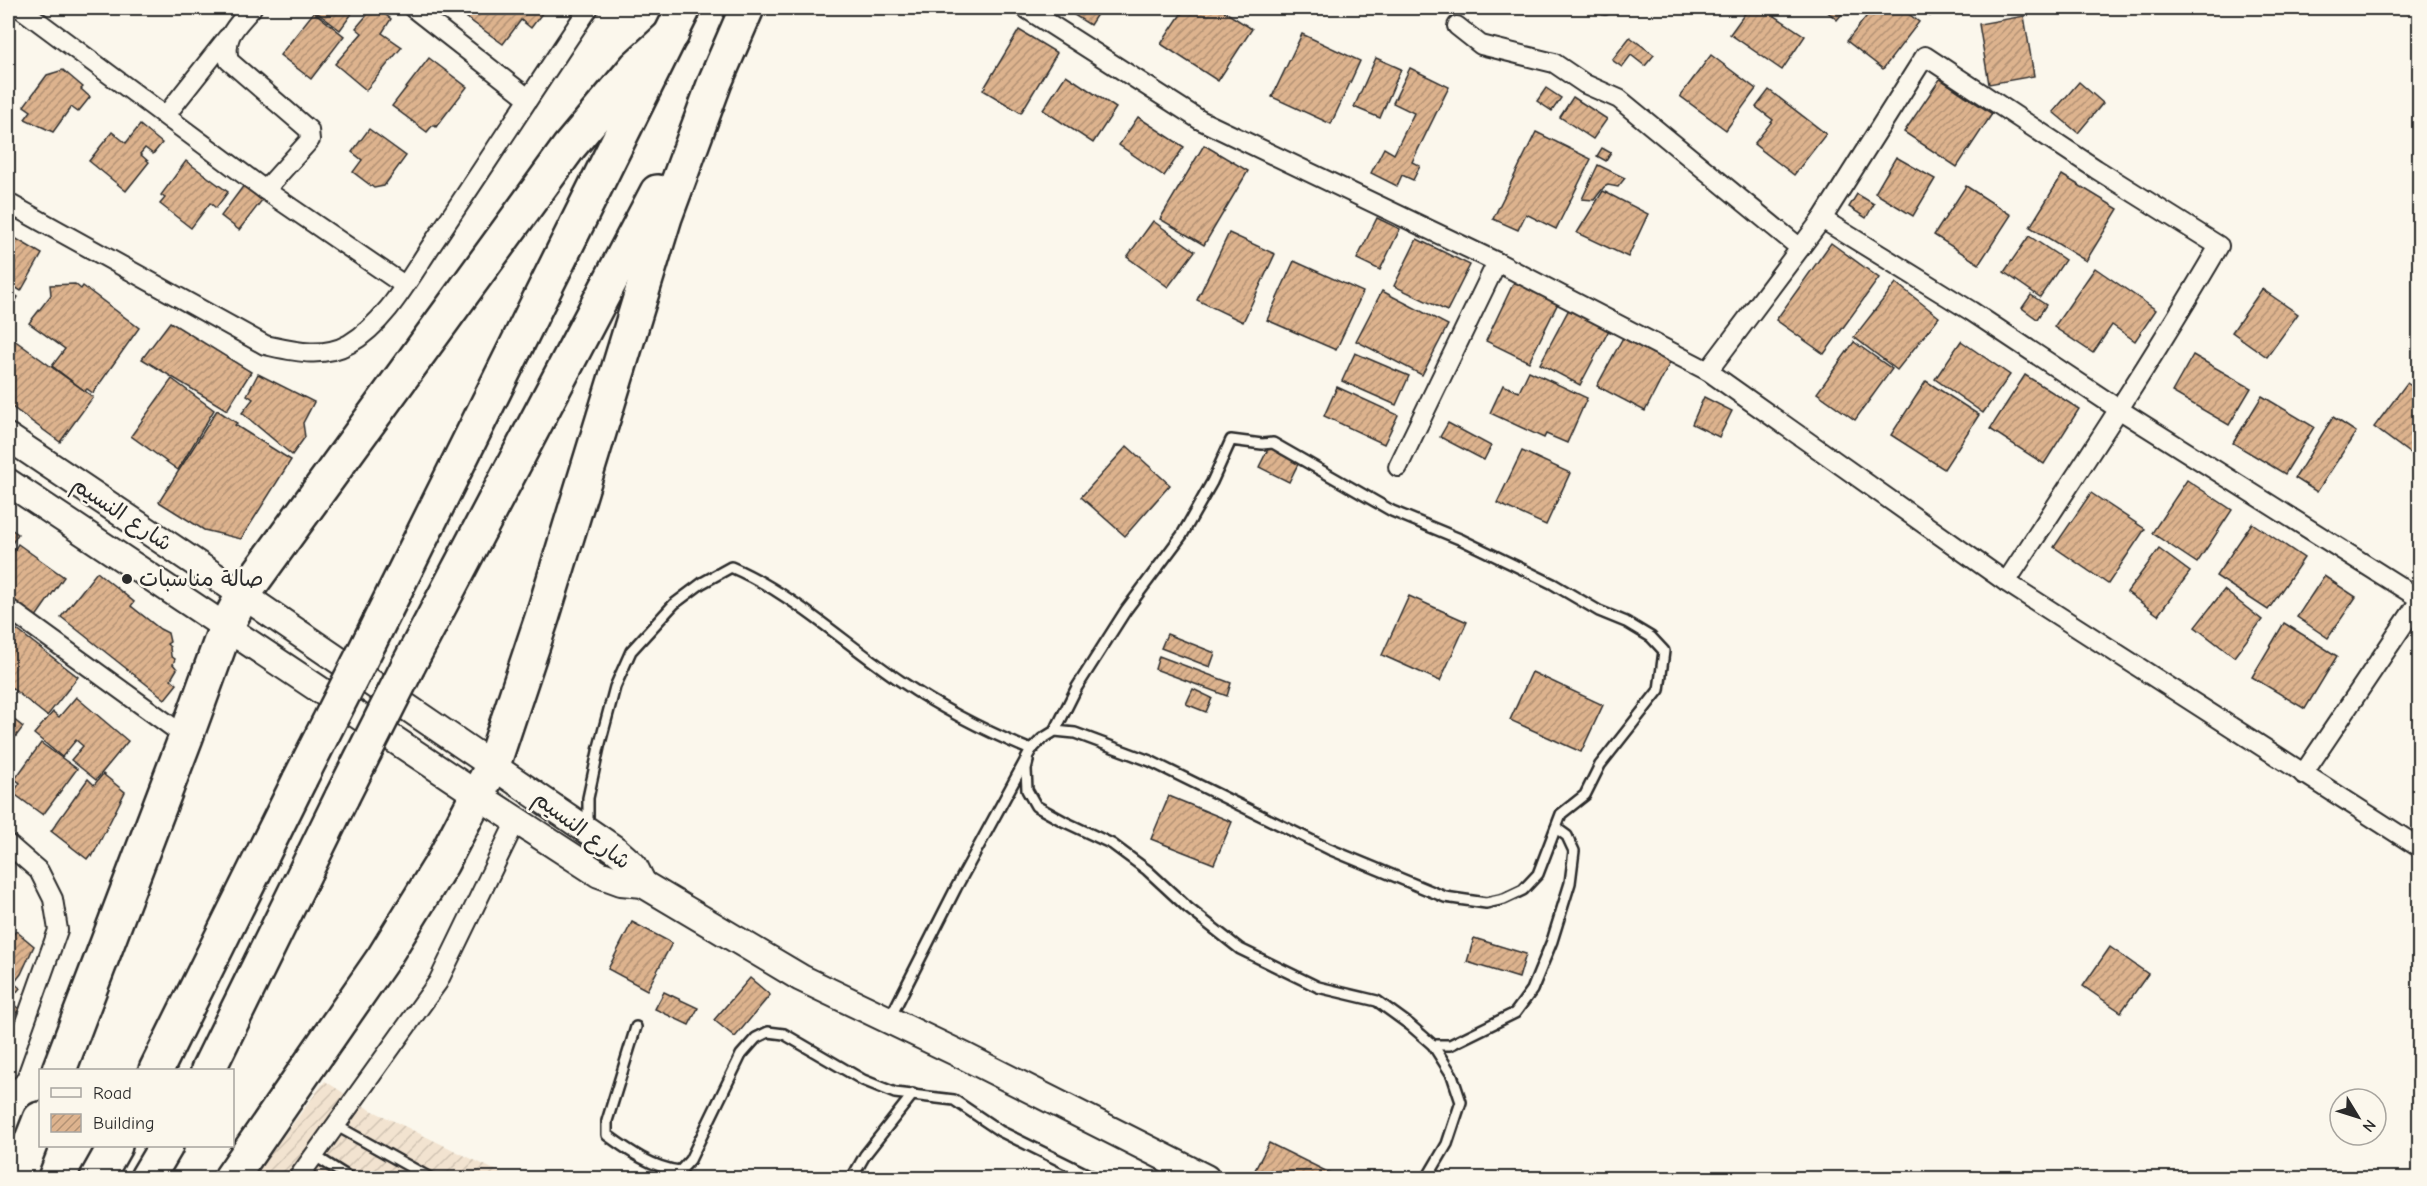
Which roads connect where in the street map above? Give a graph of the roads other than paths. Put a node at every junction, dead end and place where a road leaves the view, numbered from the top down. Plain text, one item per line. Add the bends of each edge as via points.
1 (20, 8) edge
2 (252, 8) edge
3 (413, 8) edge
4 (589, 8) edge
5 (747, 8) edge
6 (1025, 8) edge
7 (678, 21) edge
8 (1457, 26) dead end
9 (227, 38) junction
10 (715, 82) junction
11 (528, 98) junction
12 (165, 115) junction
13 (265, 190) junction
14 (8, 203) edge
15 (1822, 219) junction
16 (1800, 248) junction
17 (1497, 262) junction
18 (404, 285) junction
19 (1708, 371) junction
20 (2120, 410) junction
21 (8, 437) edge
22 (1398, 466) dead end
23 (8, 482) edge
24 (2006, 582) junction
25 (243, 595) junction
26 (2420, 600) edge
27 (8, 608) edge
28 (226, 627) junction
29 (1056, 731) junction
30 (186, 737) junction
31 (1031, 750) junction
32 (493, 765) junction
33 (2303, 774) junction
34 (478, 796) junction
35 (516, 820) junction
36 (1556, 828) junction
37 (588, 831) junction
38 (8, 844) edge
39 (2420, 848) edge
40 (643, 884) junction
41 (889, 1020) junction
42 (636, 1027) dead end
43 (1433, 1045) junction
44 (59, 1069) edge
45 (157, 1069) edge
46 (209, 1069) edge
47 (8, 1070) edge
48 (913, 1094) junction
49 (39, 1122) edge
50 (337, 1126) junction
51 (114, 1147) edge
52 (165, 1147) edge
53 (315, 1156) junction
54 (17, 1179) edge
55 (97, 1179) edge
56 (147, 1179) edge
57 (231, 1179) edge
58 (298, 1179) edge
59 (350, 1179) edge
60 (430, 1179) edge
61 (852, 1179) edge
62 (1095, 1179) edge
63 (1206, 1179) edge
64 (1427, 1179) edge

1 - 12 street
2 - 9 street
3 - 11 street
4 - 11 street
5 - 10 highway
6 - 17 street via 1200,120
7 - 25 highway via 569,147
7 - 45 highway, bridge
8 - 16 street via 1481,45 1554,63 1585,84 1619,99
9 - 12 street
9 - 13 street via 229,61 309,130 310,140
10 - 32 highway via 665,217
10 - 46 highway, bridge via 408,666
11 - 18 street
12 - 13 street
13 - 18 street
14 - 18 street via 265,345 298,353 324,352 348,344 367,330
15 - 16 street
15 - 20 street
15 - 20 street via 1925,56 2219,246
16 - 19 street
17 - 19 street
17 - 22 street
19 - 24 street
20 - 24 street
20 - 26 street
21 - 25 street, شارع النسيم
23 - 28 street, شارع النسيم
24 - 33 street
25 - 28 highway
25 - 32 street, شارع النسيم
26 - 33 street
27 - 30 street
28 - 30 highway
28 - 34 street, شارع النسيم
29 - 31 lane
29 - 36 lane via 1075,733 1150,761 1329,849 1445,897 1486,903 1523,890 1538,874
29 - 36 lane via 1077,687 1126,610 1182,535 1231,440 1273,443 1392,511 1462,540 1626,622 1651,637 1664,651 1659,690 1600,765 1585,795 1561,814
30 - 44 highway
31 - 37 lane via 978,728 940,706 758,579 731,567 674,604 631,651 615,687 599,747 588,798
31 - 41 lane
31 - 43 lane via 1026,769 1028,790 1036,806 1112,844 1240,950 1318,987 1377,1001
32 - 34 highway
32 - 37 street, شارع النسيم
33 - 39 street
34 - 35 street, شارع النسيم
34 - 57 highway via 384,957
35 - 40 street, شارع النسيم via 599,874
35 - 50 street via 438,982
36 - 43 lane via 1567,836 1574,851 1570,883 1532,990 1515,1013 1450,1045
37 - 40 street, شارع النسيم via 634,866
38 - 47 street via 39,871 53,899 58,930
40 - 41 street via 801,978
41 - 63 street
42 - 48 lane via 607,1121 607,1135 663,1169 680,1171 690,1160 741,1055 756,1038 768,1032 784,1034 863,1080 895,1093
43 - 64 lane via 1452,1075 1461,1102 1447,1144
48 - 61 lane via 865,1155
48 - 62 lane via 954,1100 999,1131
49 - 54 highway
50 - 53 street
50 - 60 lane
51 - 55 highway
52 - 56 highway
53 - 58 street
53 - 59 lane

